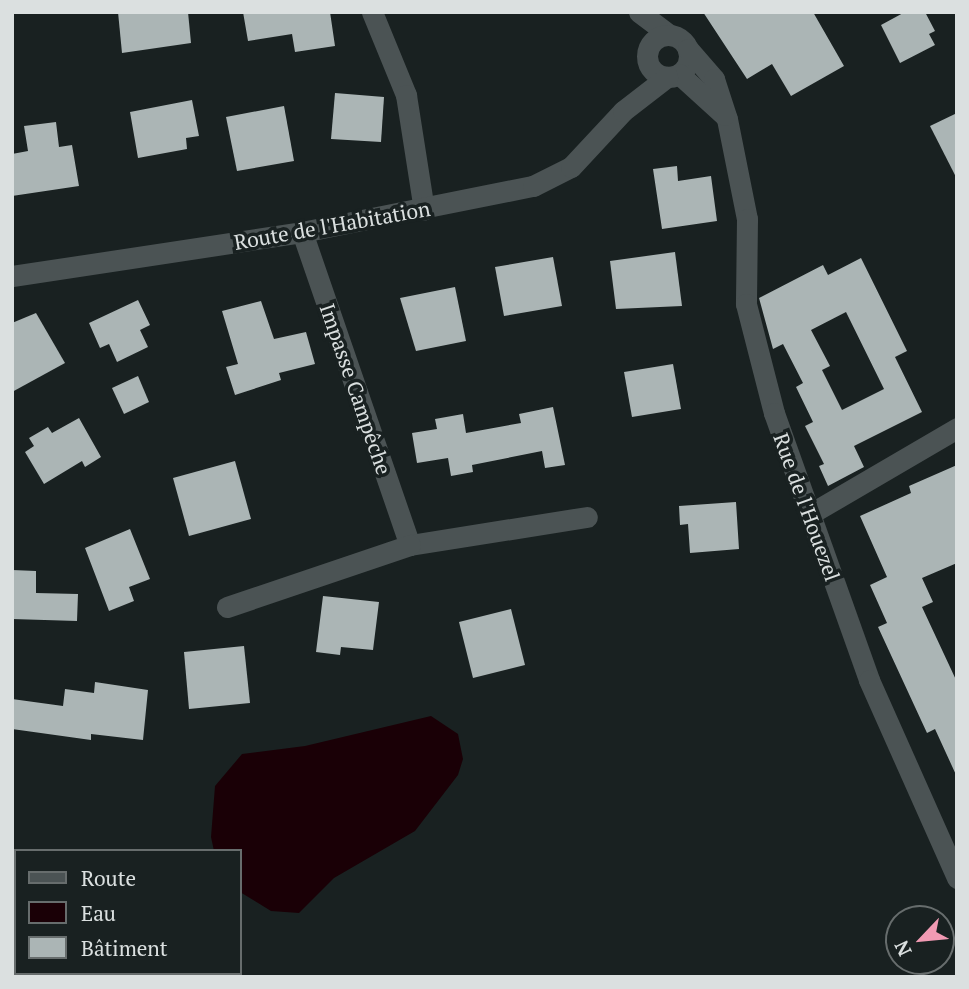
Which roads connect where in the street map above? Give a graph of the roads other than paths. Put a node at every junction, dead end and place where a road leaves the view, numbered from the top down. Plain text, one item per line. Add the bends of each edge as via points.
1 (372, 12) edge
2 (638, 12) edge
3 (669, 35) junction
4 (688, 48) junction
5 (661, 66) junction
6 (727, 119) junction
7 (424, 210) junction
8 (302, 232) junction
9 (12, 276) edge
10 (957, 428) edge
11 (810, 514) junction
12 (587, 517) dead end
13 (410, 545) junction
14 (227, 607) dead end
15 (957, 878) edge

1 - 7 street via 406,95
2 - 3 street, Rue de l'Houezel
2 - 5 street
3 - 4 street, Rue de l'Houezel
3 - 5 street, Route de l'Habitation via 655,40
4 - 5 street via 689,60
4 - 6 street, Rue de l'Houezel via 714,79
5 - 6 street
5 - 7 street, Route de l'Habitation via 570,167 556,176 533,186
6 - 11 street, Rue de l'Houezel via 747,219 746,304 774,413
7 - 8 street, Route de l'Habitation
8 - 9 street, Route de l'Habitation
8 - 13 street, Impasse Campêche
10 - 11 street
11 - 15 street, Rue de l'Houezel via 869,680
12 - 13 street
13 - 14 street

